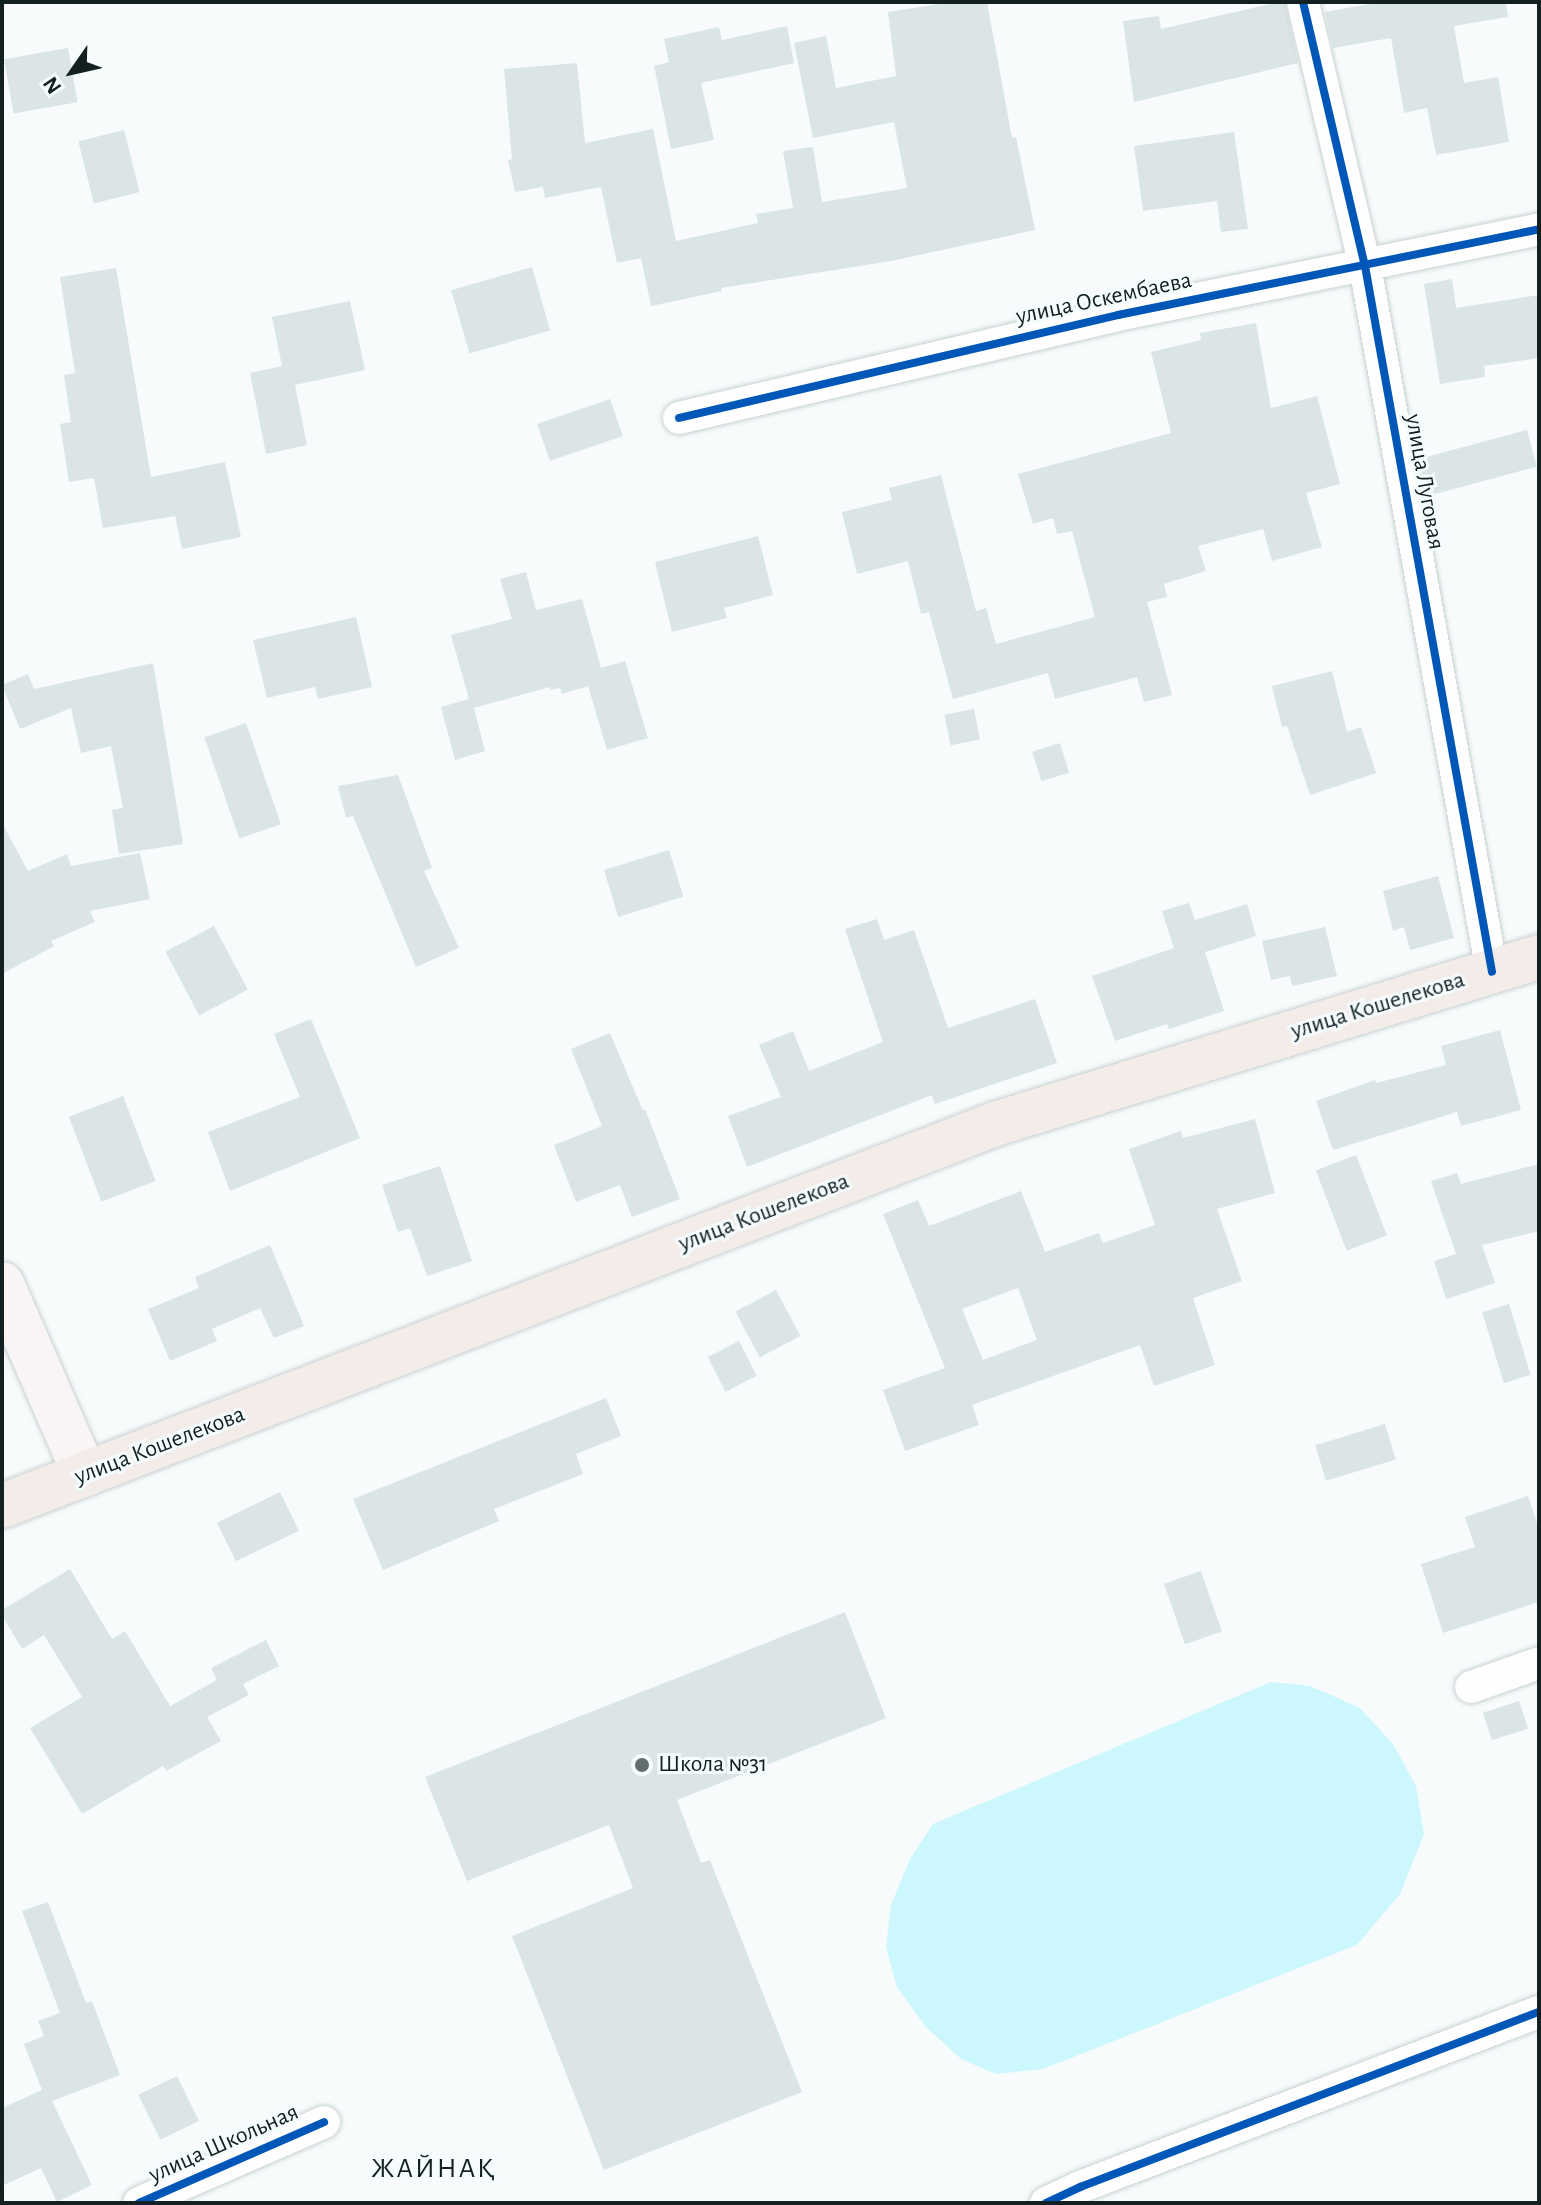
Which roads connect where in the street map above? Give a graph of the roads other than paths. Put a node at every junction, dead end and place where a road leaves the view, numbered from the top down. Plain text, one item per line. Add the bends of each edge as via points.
1 (1303, 2) edge
2 (1539, 229) edge
3 (1365, 266) junction
4 (679, 418) dead end
5 (1539, 957) edge
6 (1492, 972) junction
7 (2, 1284) edge
8 (85, 1475) junction
9 (2, 1506) edge
10 (1539, 1663) edge
11 (1471, 1687) dead end
12 (1539, 2012) edge
13 (324, 2122) dead end
14 (139, 2203) edge
15 (1046, 2203) edge

1 - 3 street, улица Луговая
2 - 3 street, улица Оскембаева
3 - 4 street, улица Оскембаева via 1118,315
3 - 6 street, улица Луговая
5 - 6 main road, улица Кошелекова
6 - 8 main road, улица Кошелекова via 998,1123
7 - 8 main road
8 - 9 main road, улица Кошелекова
10 - 11 street
12 - 15 street
13 - 14 street, улица Школьная

